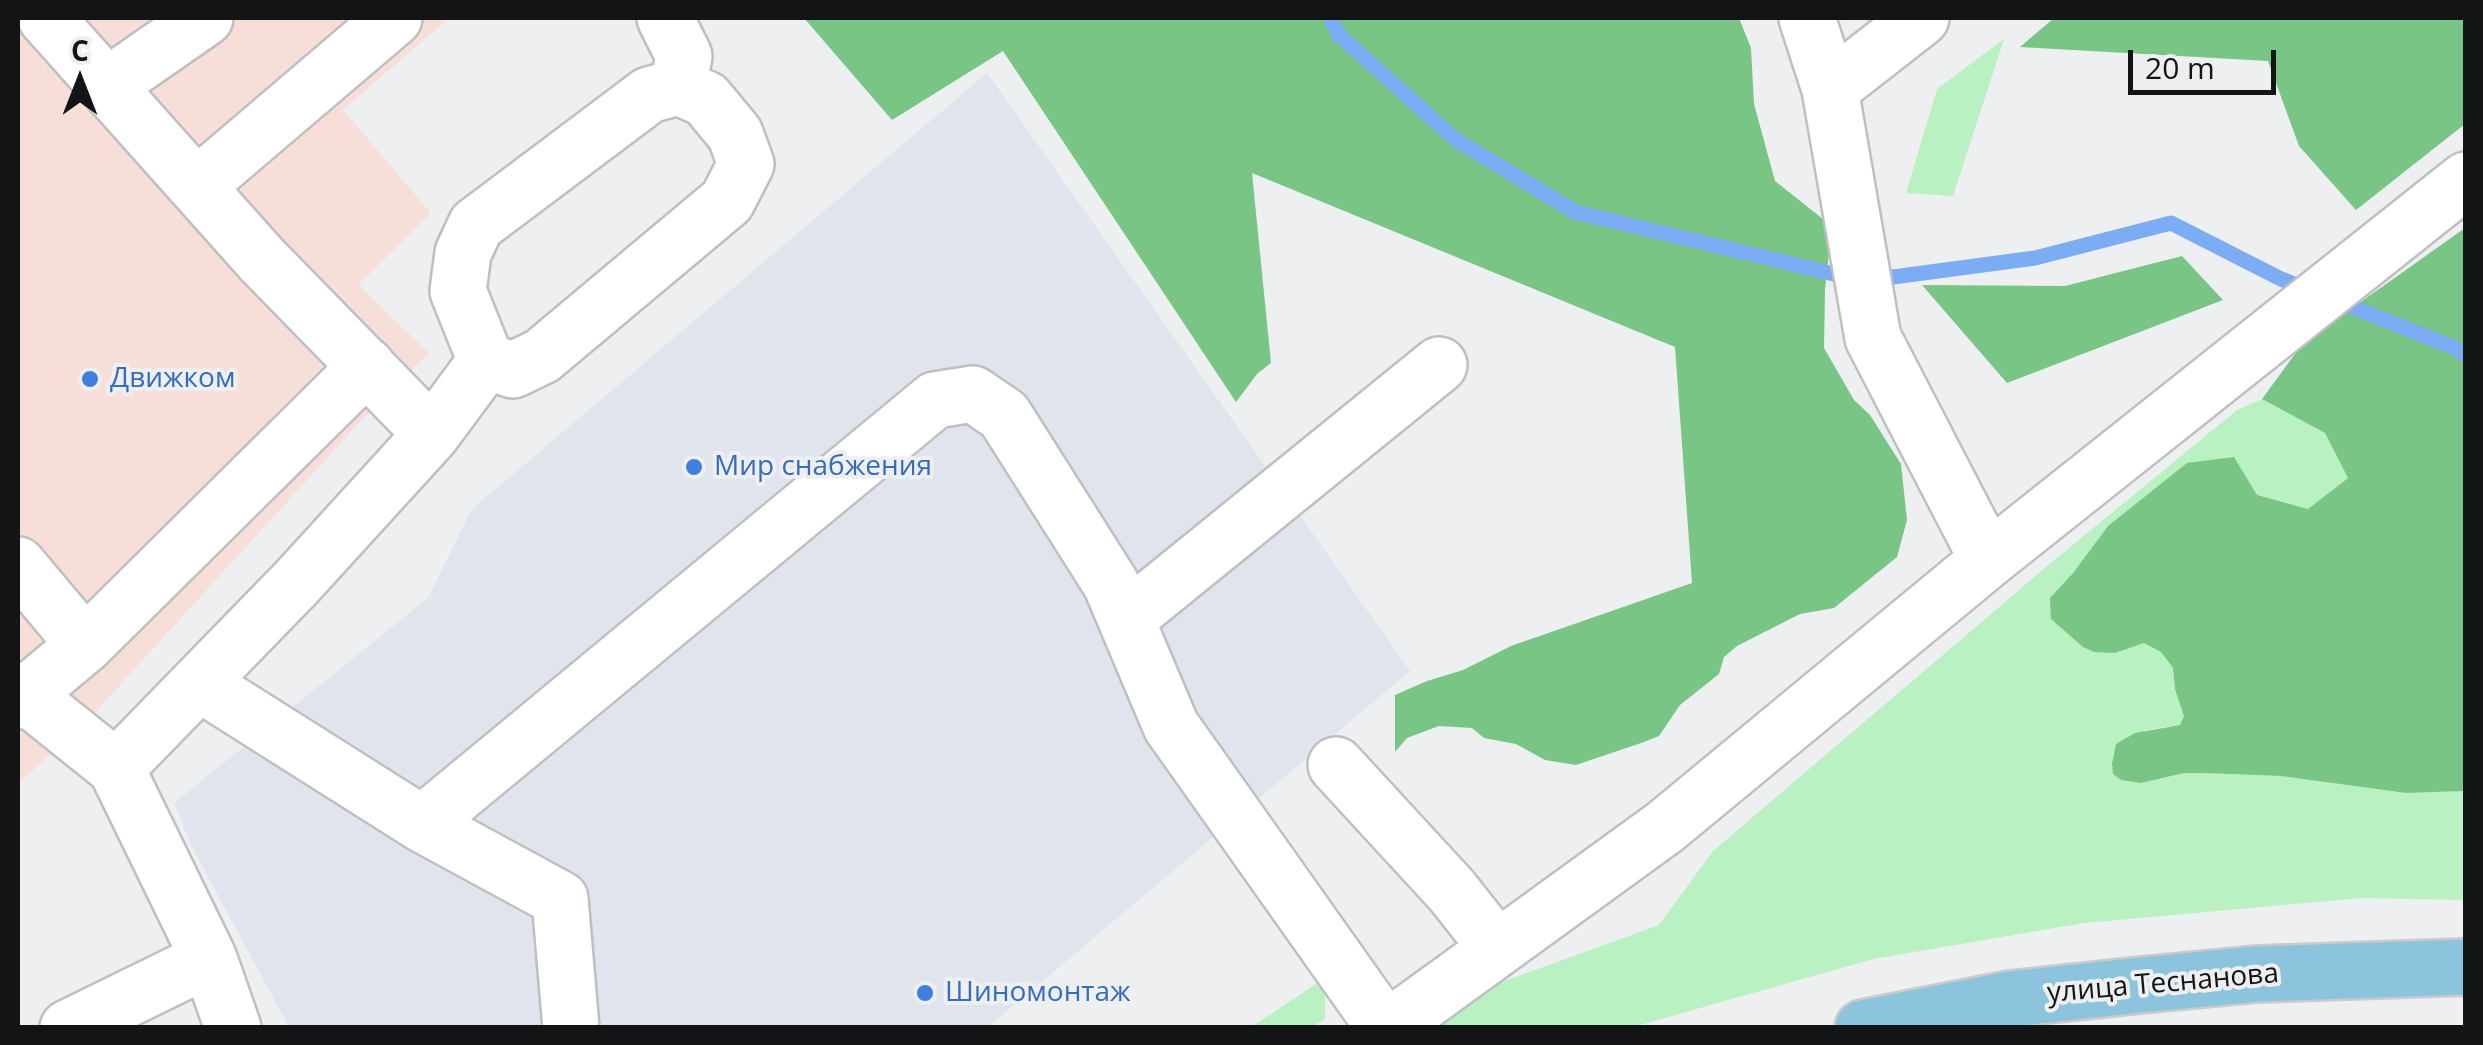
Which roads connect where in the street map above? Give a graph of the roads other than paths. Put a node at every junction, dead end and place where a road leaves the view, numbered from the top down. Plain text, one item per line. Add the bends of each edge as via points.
1 (46, 18) edge
2 (205, 18) edge
3 (394, 18) edge
4 (665, 18) edge
5 (1807, 18) edge
6 (1921, 18) edge
7 (107, 86) junction
8 (678, 87) junction
9 (1830, 89) junction
10 (2466, 180) edge
11 (197, 186) junction
12 (486, 361) junction
13 (1439, 365) dead end
14 (367, 366) junction
15 (432, 434) junction
16 (1988, 560) junction
17 (18, 564) edge
18 (1126, 618) junction
19 (85, 645) junction
20 (199, 683) junction
21 (21, 698) edge
22 (1336, 765) dead end
23 (116, 768) junction
24 (422, 824) junction
25 (1497, 948) junction
26 (209, 959) junction
27 (2466, 967) edge
28 (68, 1028) edge
29 (234, 1028) edge
30 (571, 1028) edge
31 (1386, 1028) edge
32 (1863, 1028) edge

1 - 7 street
2 - 7 street
3 - 11 street
4 - 8 street via 684,56
5 - 9 street
6 - 9 street
7 - 11 street
8 - 12 street via 649,95 476,225 463,252 458,290
8 - 12 street via 706,99 734,134 746,164 727,200 542,356 513,370
9 - 16 street via 1874,338
10 - 16 street
11 - 14 street
12 - 15 street
13 - 18 street
14 - 15 street
14 - 19 street
15 - 20 street
16 - 25 street via 1665,827
17 - 19 street
18 - 24 street via 1004,415 972,394 934,400
18 - 31 street via 1171,726
19 - 21 street
20 - 23 street
20 - 24 street
21 - 23 street
22 - 25 street
23 - 26 street
24 - 30 street via 560,899
25 - 31 street
26 - 28 street
26 - 29 street
27 - 32 main road, улица Теснанова via 2141,984 2010,998

